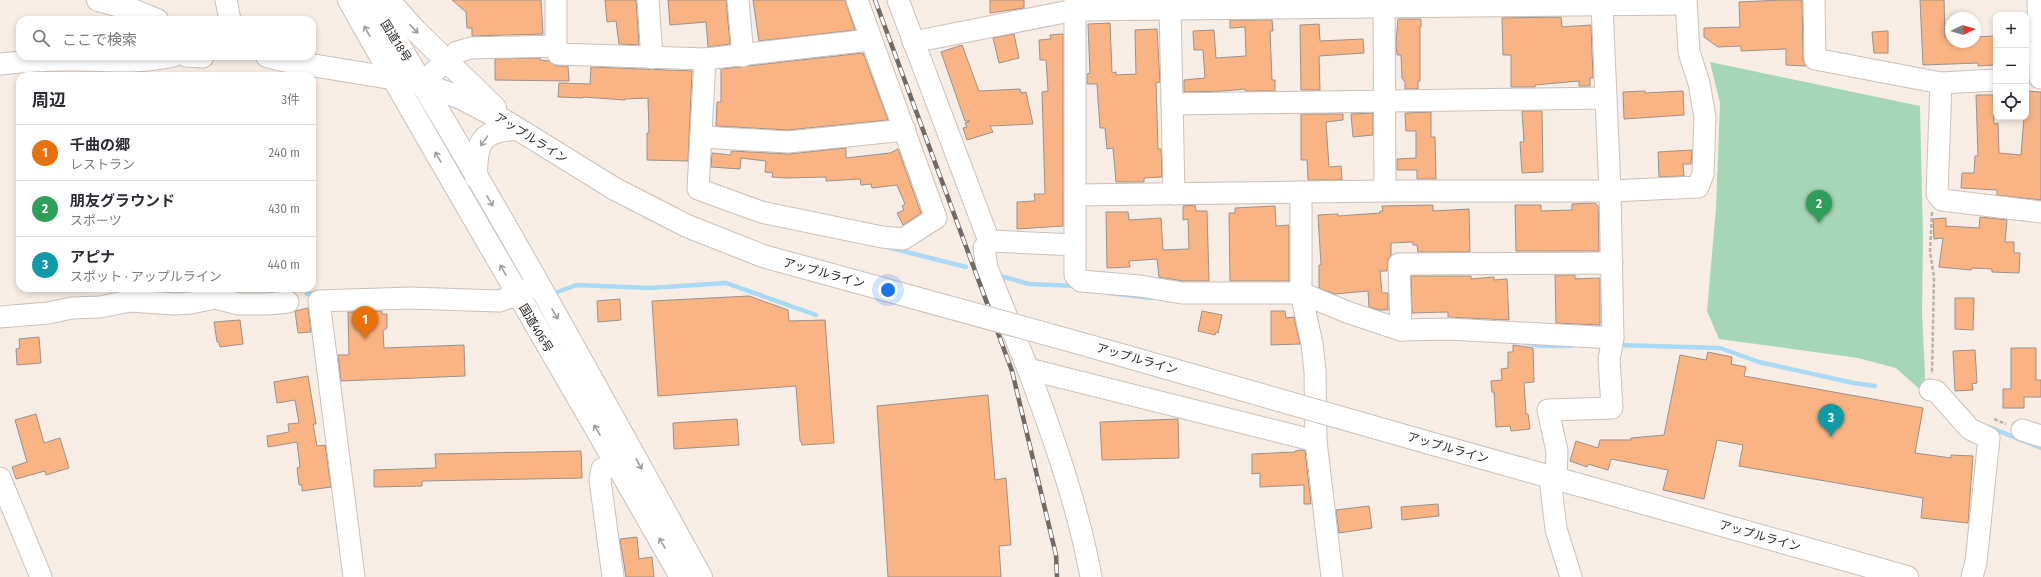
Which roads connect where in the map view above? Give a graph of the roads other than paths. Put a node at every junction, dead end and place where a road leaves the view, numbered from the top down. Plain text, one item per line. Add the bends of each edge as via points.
1 (98, 0) edge
2 (226, 0) edge
3 (349, 0) edge
4 (370, 0) edge
5 (388, 0) edge
6 (556, 0) edge
7 (648, 0) edge
8 (738, 0) edge
9 (857, 0) edge
10 (898, 0) edge
11 (1814, 0) edge
12 (2038, 0) edge
13 (1686, 2) edge
14 (1384, 4) edge
15 (1075, 5) edge
16 (1602, 5) junction
17 (1170, 9) junction
18 (147, 16) edge
19 (229, 16) edge
20 (870, 40) junction
21 (913, 42) junction
22 (556, 46) junction
23 (743, 56) junction
24 (652, 58) junction
25 (705, 59) junction
26 (75, 60) edge
27 (75, 60) edge
28 (154, 60) edge
29 (283, 60) edge
30 (447, 62) junction
31 (0, 64) edge
32 (393, 78) junction
33 (2036, 78) edge
34 (1993, 80) edge
35 (421, 82) junction
36 (1941, 83) junction
37 (1606, 98) junction
38 (1385, 102) junction
39 (1172, 104) junction
40 (511, 125) junction
41 (906, 130) junction
42 (701, 136) junction
43 (476, 177) junction
44 (1385, 191) junction
45 (1610, 191) junction
46 (1301, 192) junction
47 (1174, 194) junction
48 (1075, 195) junction
49 (2041, 212) edge
50 (989, 242) junction
51 (1075, 245) junction
52 (1612, 262) junction
53 (538, 284) junction
54 (1301, 293) junction
55 (288, 295) edge
56 (517, 295) junction
57 (319, 301) junction
58 (0, 317) edge
59 (1401, 330) junction
60 (1613, 338) junction
61 (1028, 369) junction
62 (1931, 384) road end
63 (1316, 441) junction
64 (615, 461) junction
65 (0, 478) edge
66 (1553, 478) junction
67 (41, 577) edge
68 (354, 577) edge
69 (613, 577) edge
70 (681, 577) edge
71 (701, 577) edge
72 (1091, 577) edge
73 (1332, 577) edge
74 (1570, 577) edge
75 (1907, 577) edge
76 (1972, 577) edge

1 - 18 highway
2 - 19 street
32 -> 3 highway, 国道18号
4 - 35 highway, 国道18号
5 -> 30 highway
6 - 22 street
7 - 24 street
8 - 23 street
9 - 20 street
10 - 21 street
11 - 36 street via 1815,59
12 - 33 street
13 - 16 street
13 - 45 street via 1690,52 1705,117 1703,174 1698,187
14 - 16 street
14 - 17 street
14 - 38 street
15 - 17 street
15 - 21 street
15 - 48 street
16 - 37 street
17 - 39 street
20 - 23 street
20 - 41 street
21 - 50 street
22 - 24 street via 558,54
22 - 30 street via 472,48 457,52
23 - 25 street
24 - 25 street
25 - 42 street
26 - 28 street
27 - 31 street
29 - 32 highway, アップルライン
30 - 35 street
30 - 40 highway via 489,100
32 - 35 highway, アップルライン
56 -> 32 highway, 国道406号
34 - 36 street
35 - 40 highway, アップルライン via 461,98
35 - 43 highway, 国道406号
36 - 49 street via 1937,194 1942,200
37 - 38 street
37 - 45 street
38 - 39 street
38 - 44 street
39 - 47 street
40 -> 43 highway via 490,133 482,142 477,153
40 - 66 highway, アップルライン, bridge via 615,189 687,226 763,256
41 - 42 street via 788,142
41 - 42 street via 936,218 903,239 761,212 698,189
43 -> 53 highway, 国道406号
44 - 45 street
44 - 46 street
45 - 52 street
46 - 47 street
46 - 54 street
47 - 48 street
48 - 51 street
50 - 51 street
50 - 61 street via 984,248 987,268
51 - 54 street via 1075,275 1081,281 1182,293
52 - 59 street via 1399,264
52 - 60 street
53 - 56 street
53 -> 71 highway, 国道406号
54 - 59 street
54 - 63 street via 1315,371
55 - 57 street
55 - 58 street via 268,304 239,304 215,298 191,304 130,301 100,307
56 - 57 street via 499,301 410,298
64 -> 56 highway, 国道406号
57 - 68 street
59 - 60 street via 1450,329
60 - 66 street via 1609,359 1612,408 1548,410 1557,451
61 - 63 street
61 - 72 street via 1074,506
62 - 76 street via 1970,429 1989,438 1976,562
63 - 73 street
64 - 69 street via 602,469 600,480
70 -> 64 highway, 国道406号
65 - 67 street
66 - 74 street via 1556,529
66 - 75 highway, アップルライン

